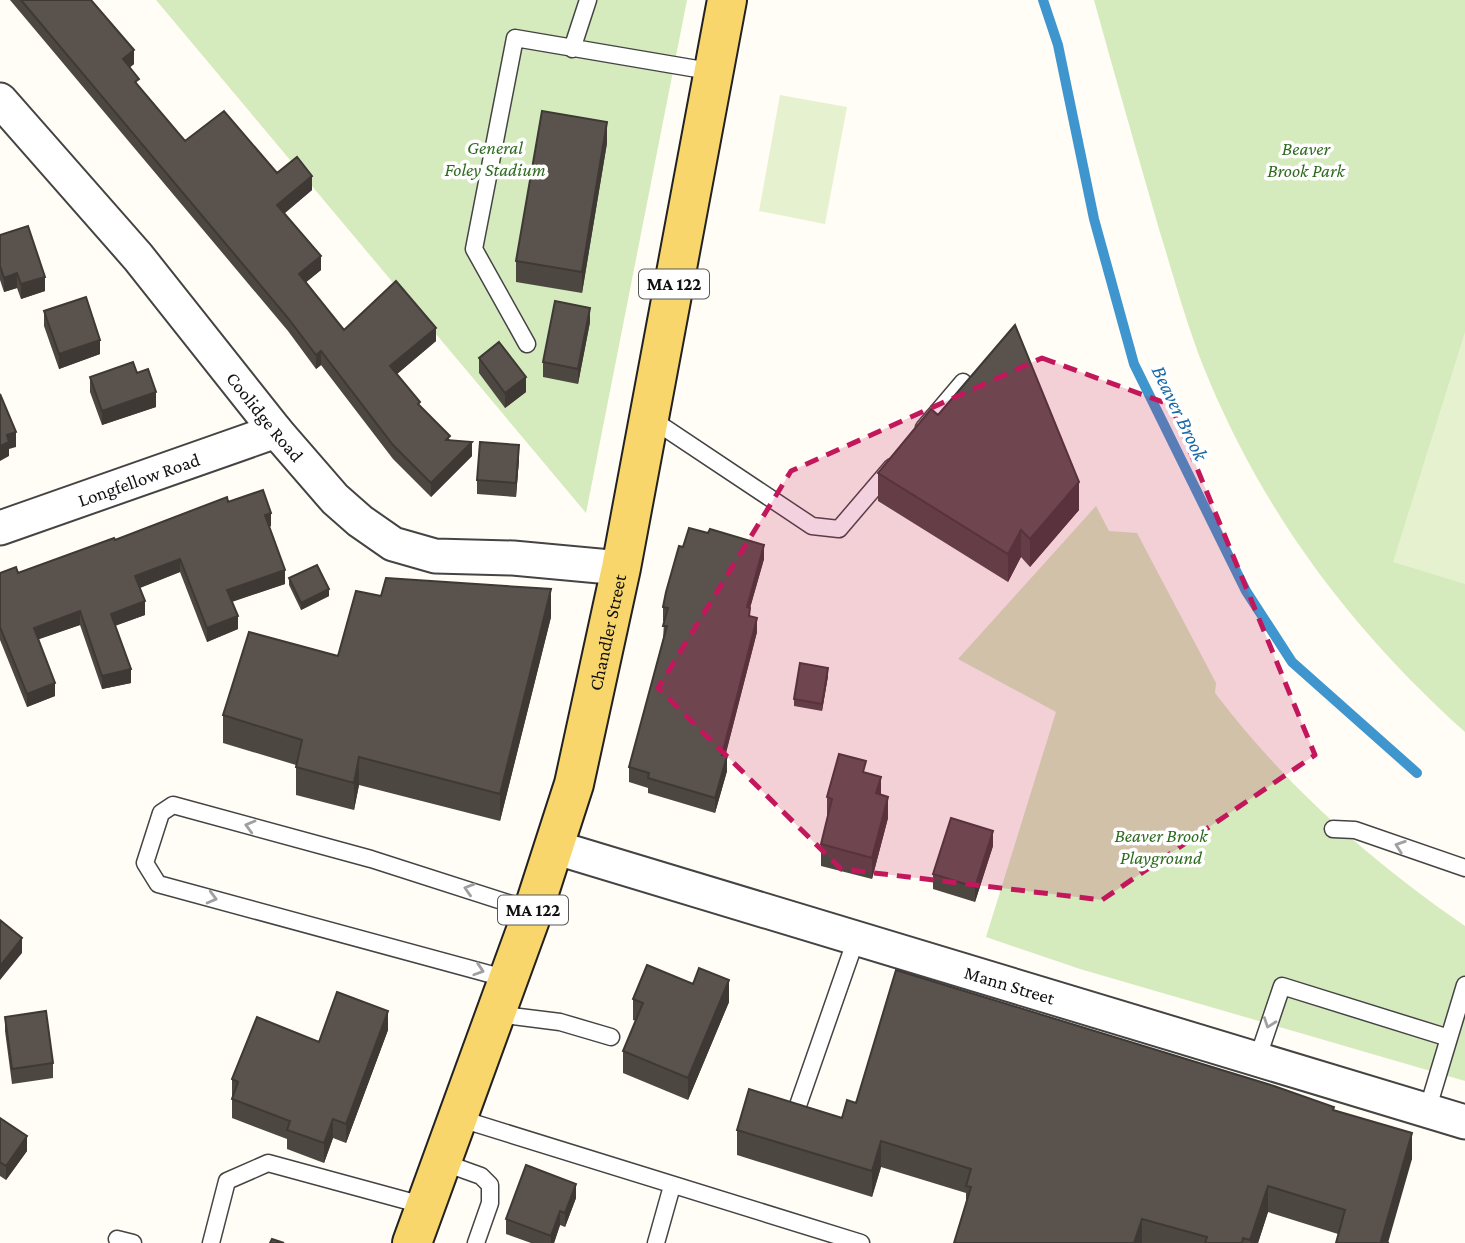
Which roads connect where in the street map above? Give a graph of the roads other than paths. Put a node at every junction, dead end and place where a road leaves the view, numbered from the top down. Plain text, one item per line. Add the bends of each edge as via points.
1 (589, 0) edge
2 (727, 0) edge
3 (572, 49) junction
4 (716, 72) junction
5 (0, 100) edge
6 (527, 344) dead end
7 (963, 382) edge
8 (648, 417) junction
9 (276, 431) junction
10 (0, 528) edge
11 (621, 568) junction
12 (1334, 829) dead end
13 (554, 847) junction
14 (1465, 868) edge
15 (533, 911) junction
16 (856, 939) junction
17 (1465, 985) edge
18 (502, 997) junction
19 (611, 1037) dead end
20 (1449, 1038) junction
21 (1257, 1060) junction
22 (1427, 1111) junction
23 (795, 1114) edge
24 (458, 1118) junction
25 (1465, 1122) edge
26 (442, 1162) junction
27 (671, 1186) junction
28 (426, 1206) junction
29 (211, 1243) edge
30 (412, 1243) edge
31 (476, 1243) edge
32 (656, 1243) edge
33 (861, 1243) edge

1 - 3 lane
2 - 4 main road, Chandler Street / MA 122
3 - 4 lane
3 - 6 lane via 516,38 474,249
4 - 8 main road, Chandler Street / MA 122
5 - 9 street, Coolidge Road via 138,257
7 - 8 lane via 839,529 812,526
8 - 11 main road, Chandler Street / MA 122
9 - 10 street, Longfellow Road
9 - 11 street, Coolidge Road via 335,499 393,544 435,556
11 - 13 main road, Chandler Street / MA 122 via 574,784
14 -> 12 lane via 1355,830
13 - 15 main road, Chandler Street / MA 122
13 - 16 street, Mann Street
15 - 18 main road, Chandler Street / MA 122
15 -> 18 lane via 371,859 173,805 161,813 145,863 158,884
16 - 21 street, Mann Street
16 - 23 lane
17 - 20 lane
18 - 19 lane via 560,1023
18 - 24 main road, Chandler Street / MA 122
20 -> 21 lane via 1282,986
20 - 22 lane
21 - 22 street, Mann Street
22 - 25 street, Mann Street
24 - 26 main road, Chandler Street / MA 122
24 - 27 lane
26 - 28 main road, Chandler Street / MA 122
26 - 31 lane via 481,1176 490,1185 490,1203
27 - 32 lane
27 - 33 lane
28 - 29 lane via 268,1163 227,1181
28 - 30 main road, Chandler Street / MA 122

